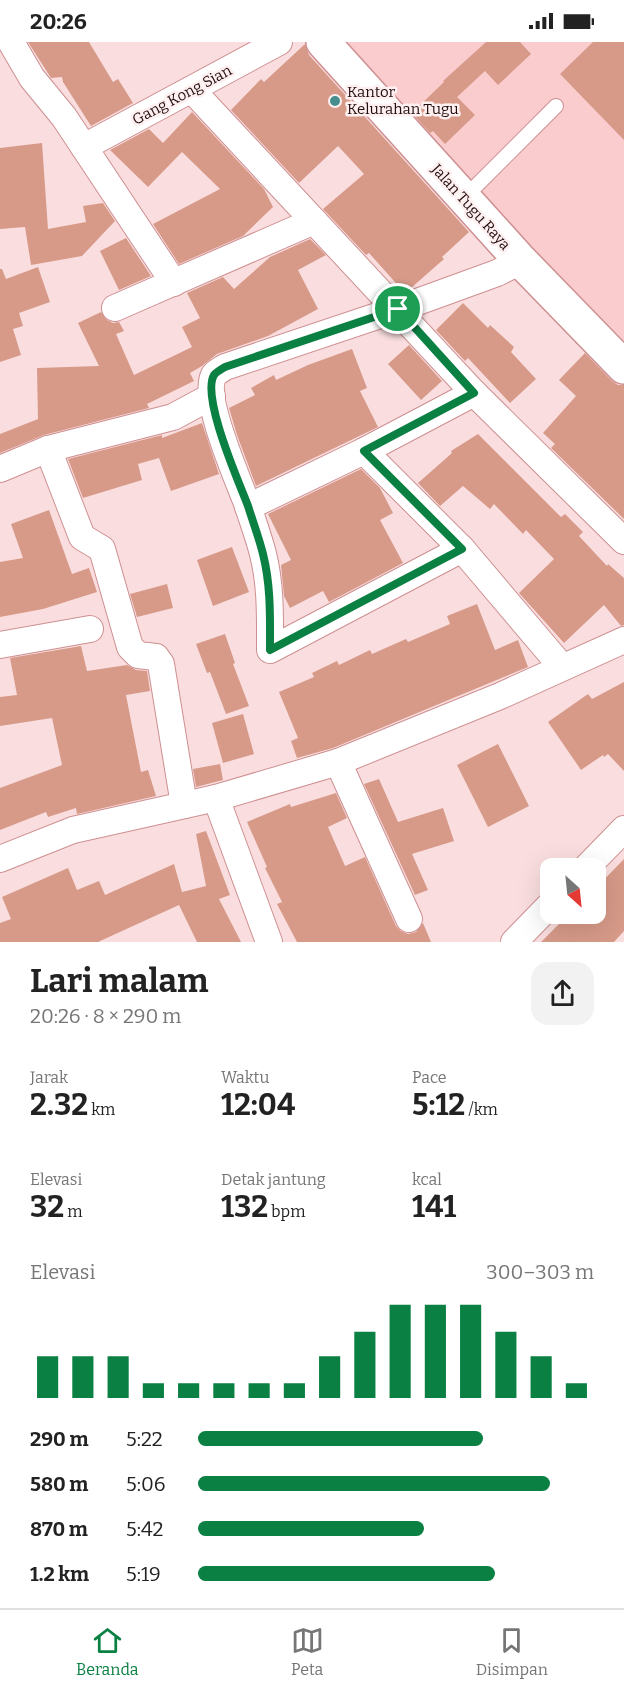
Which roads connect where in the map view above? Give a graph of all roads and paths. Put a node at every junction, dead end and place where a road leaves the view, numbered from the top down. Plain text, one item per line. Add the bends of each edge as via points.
1 (10, 42) edge
2 (279, 42) edge
3 (323, 42) edge
4 (192, 90) junction
5 (556, 106) dead end
6 (84, 147) junction
7 (464, 198) junction
8 (315, 221) junction
9 (521, 261) junction
10 (174, 283) junction
11 (115, 308) dead end
12 (398, 309) junction
13 (624, 367) edge
14 (212, 390) junction
15 (474, 393) junction
16 (48, 449) junction
17 (364, 451) junction
18 (0, 469) edge
19 (248, 507) junction
20 (624, 541) edge
21 (462, 549) junction
22 (90, 629) dead end
23 (624, 640) edge
24 (0, 645) edge
25 (562, 667) junction
26 (338, 762) junction
27 (216, 798) junction
28 (184, 805) junction
29 (624, 830) edge
30 (596, 858) edge
31 (0, 859) edge
32 (540, 915) edge
33 (409, 919) dead end
34 (269, 942) edge
35 (514, 942) edge

1 - 6 street
2 - 4 street, Gang Kong Sian
3 - 7 street, Jalan Tugu Raya
4 - 6 street, Gang Kong Sian
4 - 8 street
5 - 7 lane
6 - 10 street
7 - 9 street, Jalan Tugu Raya
8 - 10 street
8 - 12 street
9 - 12 street
9 - 13 street, Jalan Tugu Raya
10 - 11 street
12 - 14 street via 225,367 215,374
12 - 15 street
14 - 16 street via 173,417
14 - 19 street via 221,440
15 - 17 street
15 - 20 street
16 - 18 street
16 - 28 street via 82,537 102,549 130,647 138,655 156,657 161,664
17 - 19 street
17 - 21 street
19 - 21 street via 269,585 270,650
21 - 25 street
22 - 24 street
23 - 25 street
25 - 26 street
26 - 27 street
26 - 33 street
27 - 28 street
27 - 34 street
28 - 31 street via 73,830
29 - 30 street
32 - 35 street

